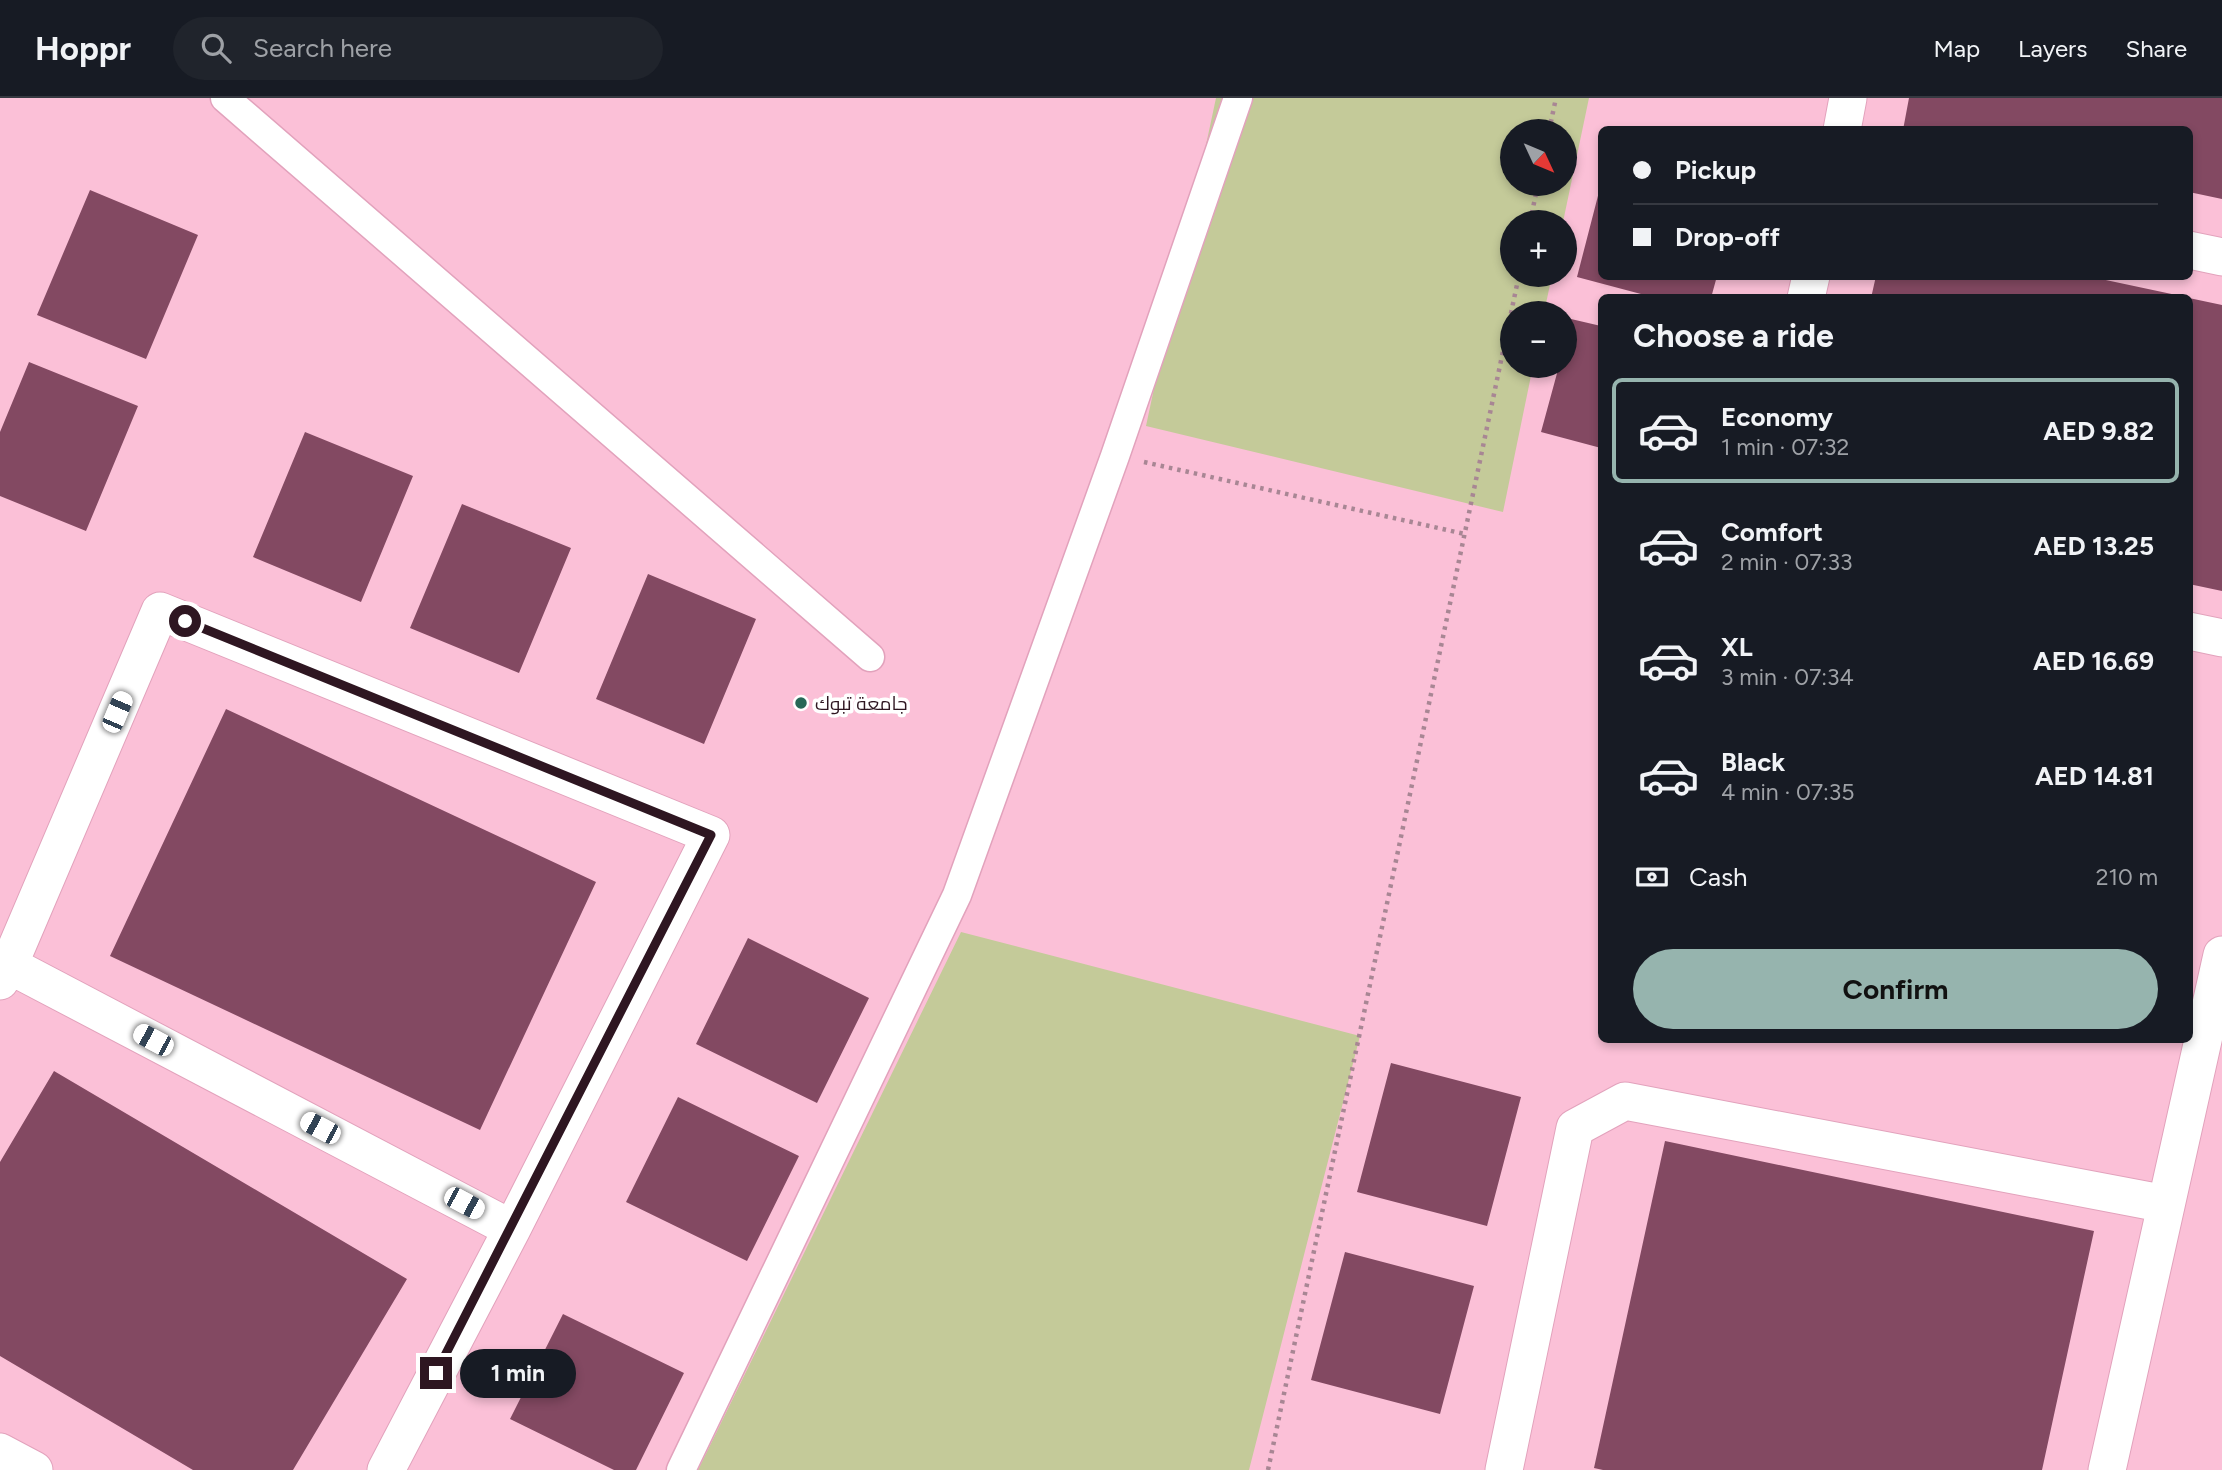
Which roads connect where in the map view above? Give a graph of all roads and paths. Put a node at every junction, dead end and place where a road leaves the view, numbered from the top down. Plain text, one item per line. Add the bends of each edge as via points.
1 (225, 98) edge
2 (1238, 98) edge
3 (1556, 98) edge
4 (1848, 98) edge
5 (1552, 119) edge
6 (1843, 126) edge
7 (2193, 251) edge
8 (2222, 257) edge
9 (1516, 287) edge
10 (1115, 456) junction
11 (1465, 534) junction
12 (2193, 632) edge
13 (2222, 638) edge
14 (870, 657) dead end
15 (2222, 955) edge
16 (5, 973) edge
17 (2166, 1204) junction
18 (512, 1228) junction
19 (0, 1452) edge
20 (34, 1470) edge
21 (386, 1470) edge
22 (681, 1470) edge
23 (1268, 1470) edge
24 (1504, 1470) edge
25 (2107, 1470) edge

1 - 14 street
2 - 10 street
3 - 5 path
4 - 6 street
7 - 8 street
9 - 11 path
10 - 11 path
10 - 22 street via 957,895
11 - 23 path
12 - 13 street
15 - 17 street
16 - 18 street
16 - 18 street via 160,611 711,835
17 - 24 street via 1625,1101 1575,1128
17 - 25 street
18 - 21 street
19 - 20 street

